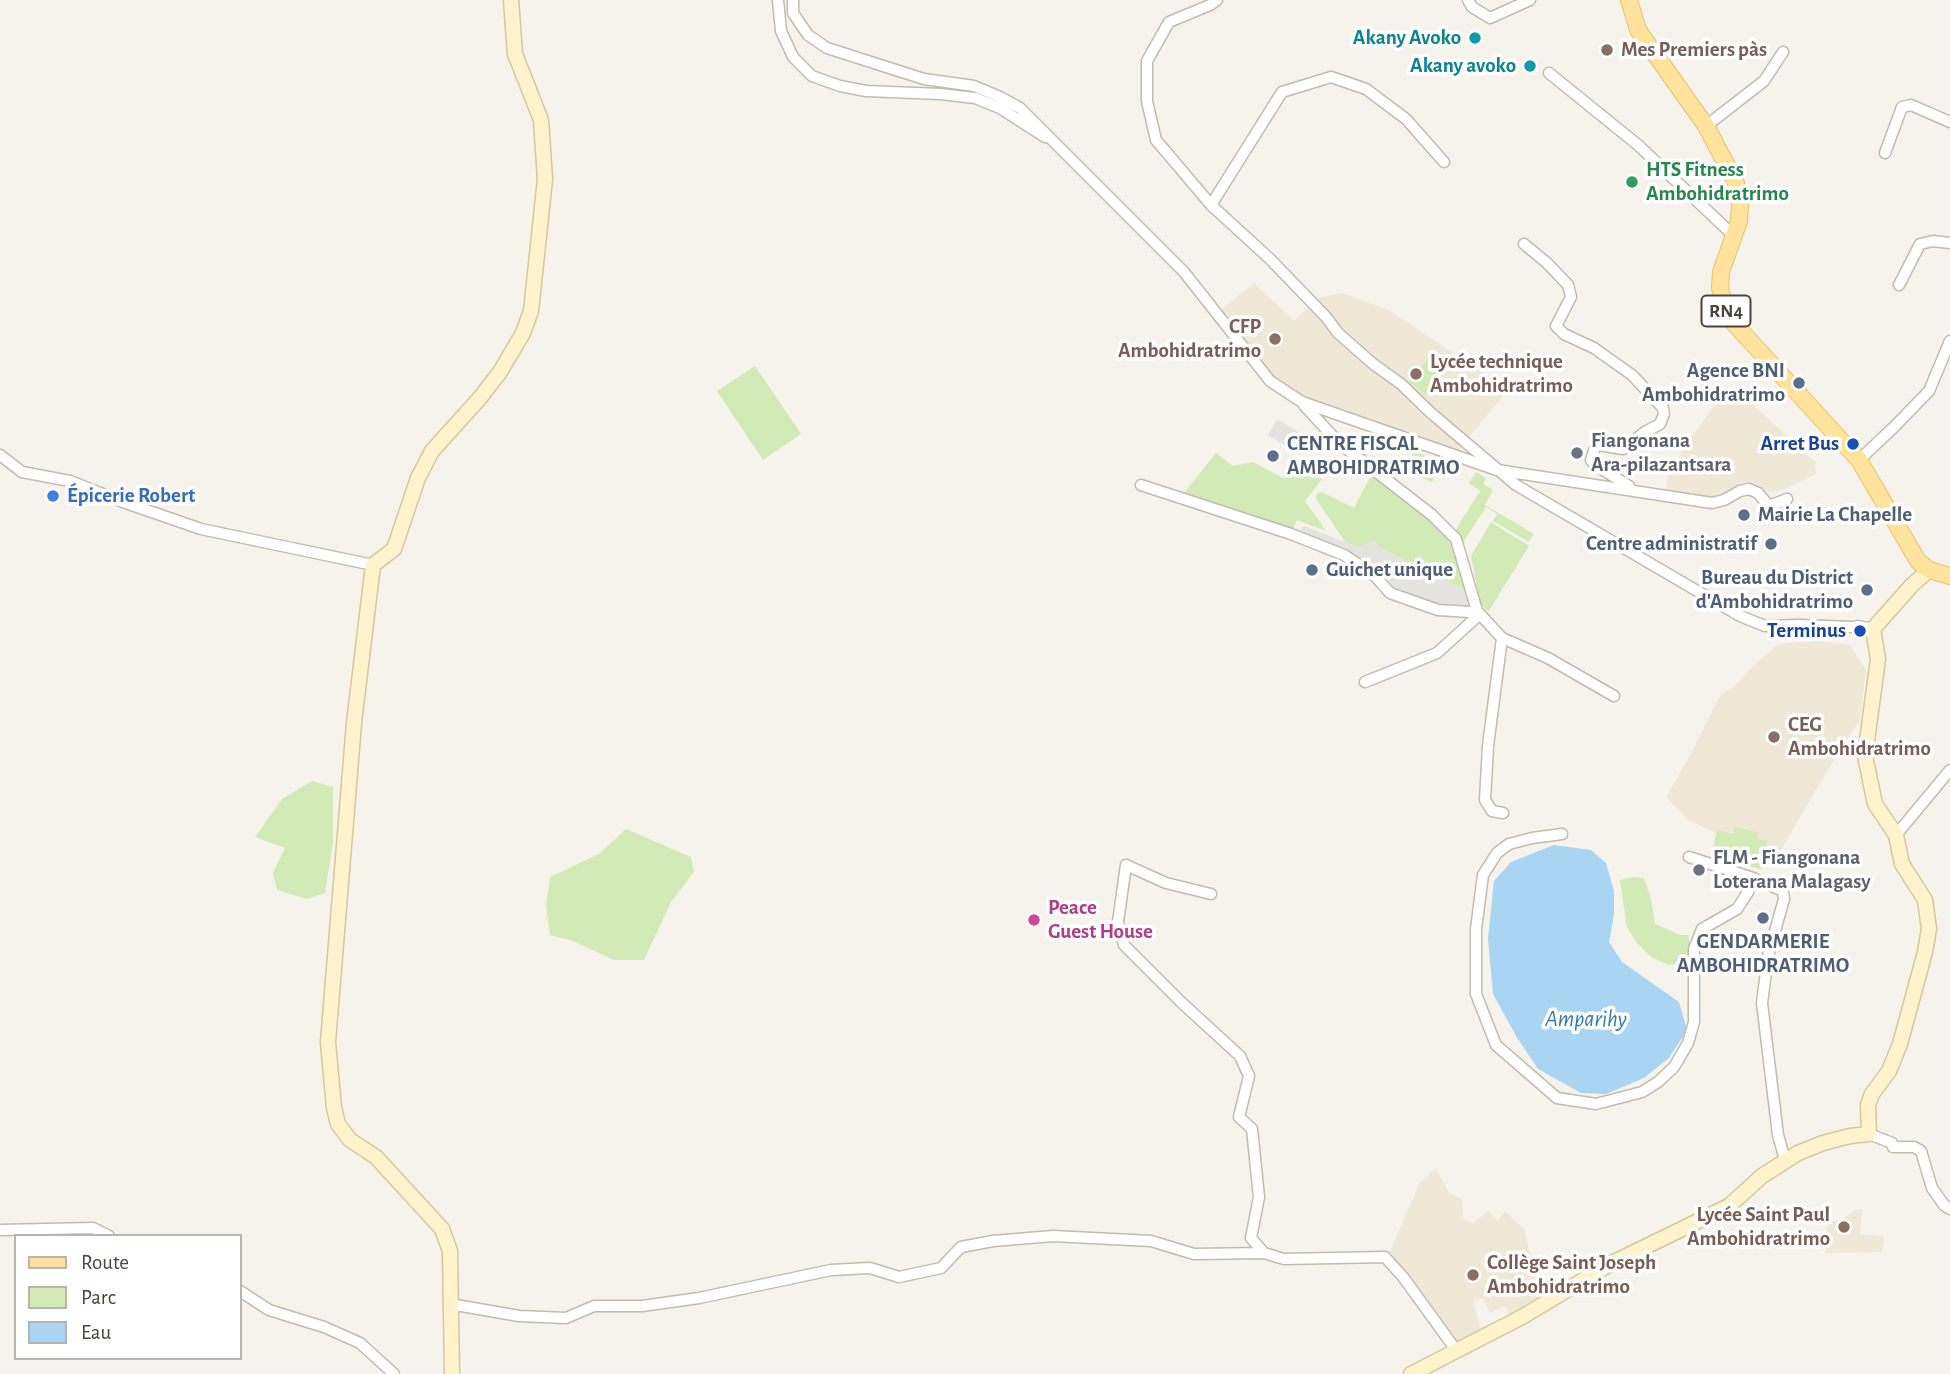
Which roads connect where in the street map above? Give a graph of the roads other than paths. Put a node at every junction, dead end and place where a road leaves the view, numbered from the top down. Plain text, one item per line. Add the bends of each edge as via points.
1 (511, 0) edge
2 (778, 0) edge
3 (793, 0) edge
4 (1217, 0) edge
5 (1468, 0) edge
6 (1530, 0) edge
7 (1629, 0) edge
8 (1783, 52) dead end
9 (1549, 73) dead end
10 (1950, 122) edge
11 (1706, 126) junction
12 (1053, 142) junction
13 (1885, 153) dead end
14 (1444, 162) dead end
15 (1211, 205) junction
16 (1734, 236) junction
17 (1950, 243) edge
18 (1524, 244) dead end
19 (1899, 285) dead end
20 (1950, 341) edge
21 (1302, 402) junction
22 (0, 455) edge
23 (1859, 460) junction
24 (1497, 470) junction
25 (1141, 485) dead end
26 (1634, 490) junction
27 (1787, 499) dead end
28 (373, 565) junction
29 (1935, 570) edge
30 (1478, 612) junction
31 (1873, 629) junction
32 (1502, 638) junction
33 (1365, 682) dead end
34 (1614, 696) dead end
35 (1950, 770) edge
36 (1503, 813) dead end
37 (1562, 834) dead end
38 (1896, 835) junction
39 (1689, 857) dead end
40 (1753, 878) junction
41 (1211, 894) dead end
42 (1869, 1134) junction
43 (1785, 1160) junction
44 (1950, 1209) edge
45 (0, 1230) edge
46 (105, 1234) edge
47 (1264, 1253) junction
48 (242, 1293) edge
49 (450, 1304) junction
50 (1456, 1350) junction
51 (394, 1374) edge
52 (452, 1374) edge
53 (1411, 1374) edge

1 - 28 street via 515,54 541,120 545,179 531,311 500,372 432,451 394,550
2 - 12 street via 782,31 793,57 812,76 866,91 975,99 1000,108
3 - 12 street via 793,13 808,35 827,48 924,79 974,86 1020,108
4 - 15 street via 1169,22 1147,61 1147,101 1156,140
5 - 6 street via 1490,18
7 - 11 main road, RN4 via 1638,30
8 - 11 street via 1764,81
9 - 16 street via 1638,145
10 - 13 street via 1911,105 1902,107
11 - 16 main road, RN4 via 1736,183 1740,205
12 - 21 street via 1184,272 1270,381
14 - 15 street via 1396,111 1366,89 1331,78 1282,92
15 - 24 street via 1270,259 1338,333
16 - 23 main road, RN4 via 1720,288 1731,320
17 - 19 street via 1920,244
18 - 26 street via 1568,285 1571,297 1556,326 1632,375 1663,408 1660,424 1623,449 1599,445 1593,453 1595,465
20 - 23 street via 1929,391
21 - 24 street
21 - 30 street via 1338,442 1457,539
22 - 28 street via 22,472 70,481 201,529
23 - 29 main road, RN4
24 - 26 street
24 - 31 street via 1740,616 1765,626 1858,625
25 - 30 street via 1344,555 1391,593 1438,610
26 - 27 street via 1712,503 1749,489 1769,506
28 - 49 street via 354,723 328,1042 334,1108 338,1124 350,1140 376,1157 442,1229 450,1251
29 - 31 street via 1912,584
30 - 32 street
30 - 33 street via 1437,653
31 - 38 street via 1878,659 1865,756 1875,804
32 - 34 street
32 - 36 street via 1485,800 1492,811
35 - 38 street
37 - 40 street via 1509,844 1497,853 1483,875 1476,929 1476,993 1496,1045 1557,1098 1596,1104 1642,1092 1674,1067 1694,1022 1694,949 1702,929 1737,909
38 - 42 street via 1902,864 1925,900 1929,929 1900,1044 1868,1105
39 - 40 street
40 - 43 street via 1783,891 1784,899 1768,956 1762,1003
41 - 47 street via 1166,883 1126,865 1118,922 1124,946 1240,1056 1249,1076 1239,1117 1252,1129 1259,1197 1251,1238
42 - 43 street via 1823,1143
42 - 44 street via 1893,1147 1921,1151 1932,1188
43 - 50 street via 1729,1206 1610,1264
45 - 46 street via 93,1228
47 - 49 street via 1194,1254 1151,1241 1053,1236 961,1247 941,1268 900,1277 870,1268 831,1270 687,1300 594,1306 566,1318 519,1316
47 - 50 street via 1284,1259 1385,1257
48 - 51 street via 269,1310 360,1343
49 - 52 street
50 - 53 street

